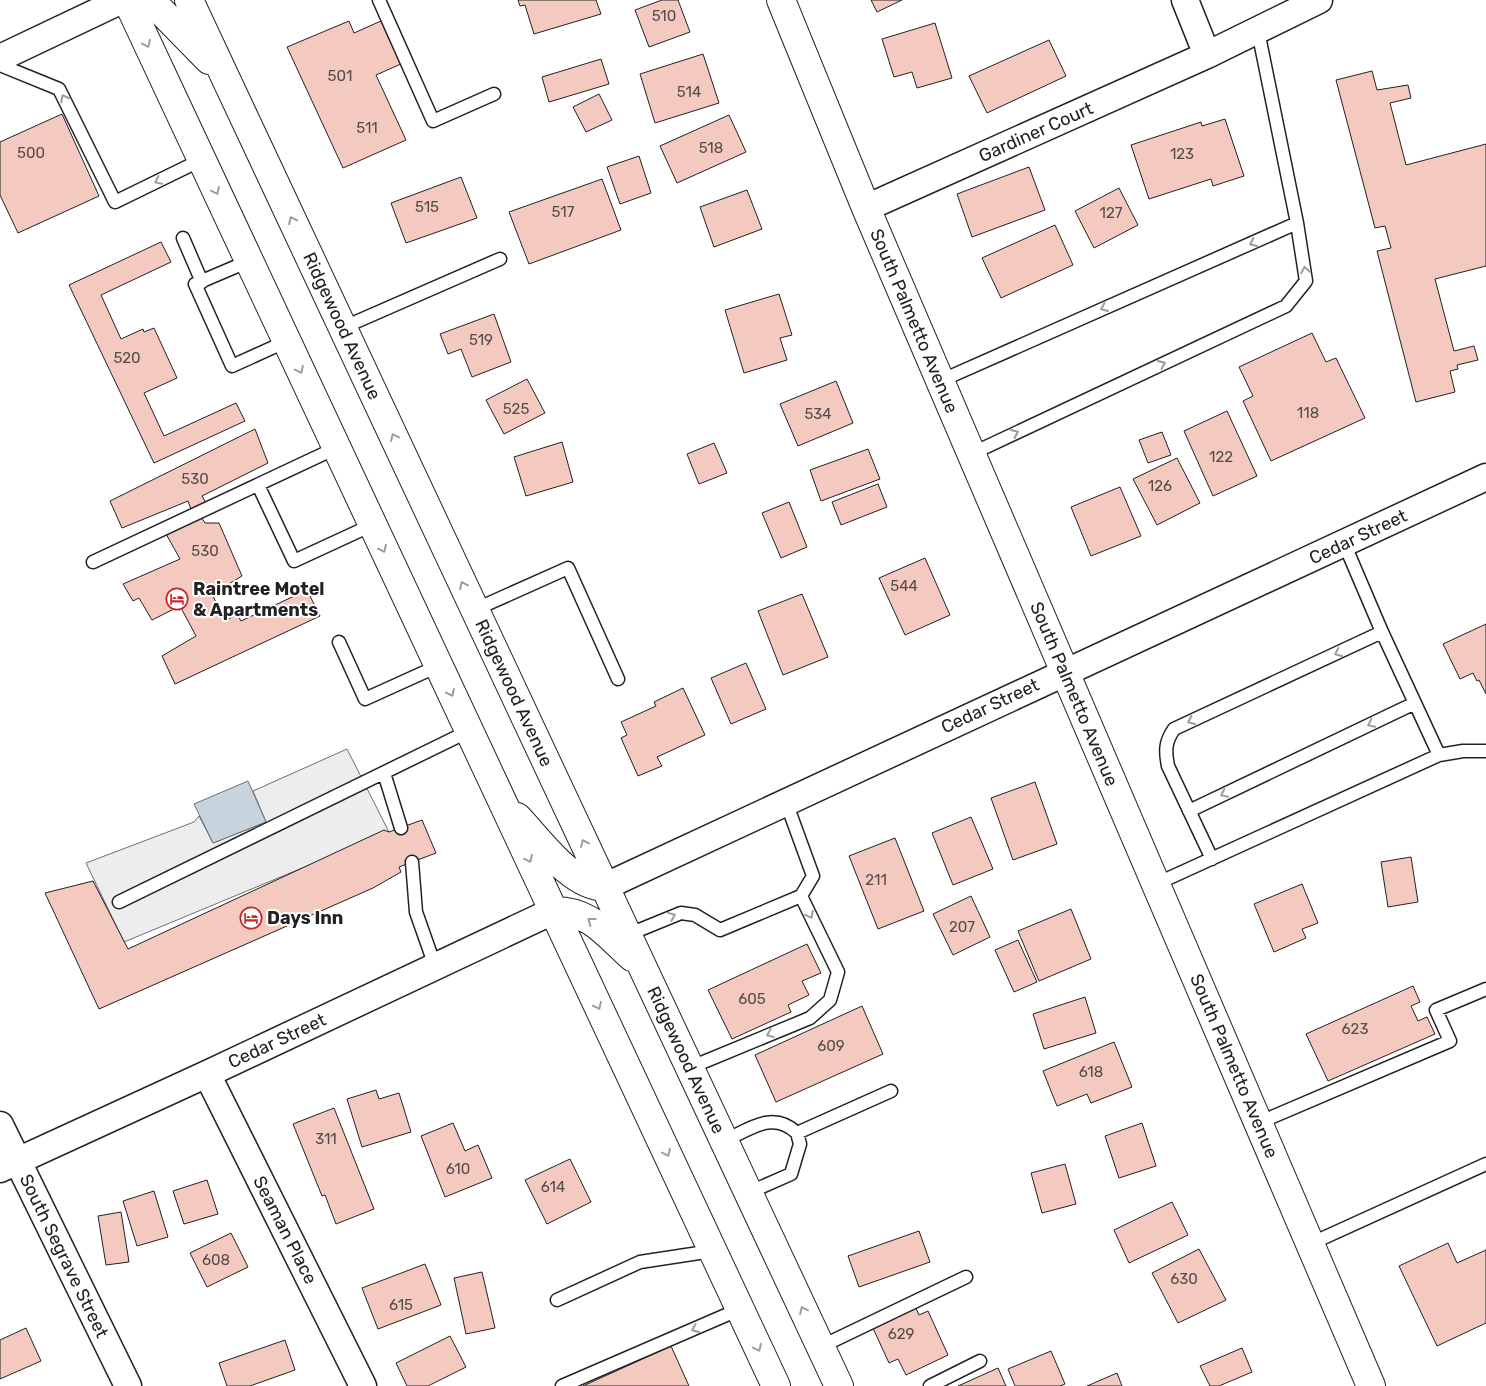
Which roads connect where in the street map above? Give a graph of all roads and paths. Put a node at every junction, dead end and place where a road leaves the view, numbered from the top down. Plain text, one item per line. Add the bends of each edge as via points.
1 (122, 0) edge
2 (127, 0) edge
3 (133, 0) edge
4 (189, 0) edge
5 (379, 0) edge
6 (780, 0) edge
7 (1185, 0) edge
8 (1319, 0) edge
9 (1258, 31) junction
10 (1207, 56) junction
11 (0, 58) edge
12 (0, 65) edge
13 (224, 76) junction
14 (494, 94) dead end
15 (201, 160) junction
16 (866, 208) junction
17 (1297, 223) junction
18 (182, 238) dead end
19 (500, 259) dead end
20 (249, 260) junction
21 (202, 282) junction
22 (342, 328) junction
23 (286, 341) junction
24 (940, 381) junction
25 (336, 448) junction
26 (971, 454) junction
27 (1486, 477) edge
28 (258, 485) junction
29 (372, 525) junction
30 (1344, 543) junction
31 (93, 562) dead end
32 (474, 610) junction
33 (1382, 632) junction
34 (338, 642) dead end
35 (438, 666) junction
36 (1064, 672) junction
37 (618, 679) dead end
38 (1415, 703) junction
39 (469, 731) junction
40 (1486, 750) edge
41 (1439, 755) junction
42 (384, 773) junction
43 (500, 799) junction
44 (786, 802) junction
45 (1189, 811) junction
46 (401, 828) dead end
47 (1212, 859) junction
48 (412, 862) dead end
49 (1156, 884) junction
50 (604, 887) junction
51 (801, 896) junction
52 (119, 902) dead end
53 (553, 911) junction
54 (627, 935) junction
55 (641, 964) junction
56 (435, 966) junction
57 (1486, 989) edge
58 (689, 1068) junction
59 (207, 1074) junction
60 (890, 1091) dead end
61 (1258, 1124) junction
62 (0, 1125) edge
63 (797, 1134) junction
64 (724, 1141) junction
65 (1486, 1164) edge
66 (8, 1165) edge
67 (748, 1193) junction
68 (1310, 1244) junction
69 (712, 1251) junction
70 (966, 1277) dead end
71 (557, 1300) dead end
72 (740, 1309) junction
73 (820, 1347) junction
74 (980, 1361) dead end
75 (128, 1386) edge
76 (363, 1386) edge
77 (562, 1386) edge
78 (776, 1386) edge
79 (839, 1386) edge
80 (930, 1386) edge
81 (1371, 1386) edge

1 - 11 street
2 -> 15 main road
3 - 13 main road via 161,10
4 - 13 main road, Ridgewood Avenue
5 - 14 lane via 433,121
6 - 16 main road, South Palmetto Avenue
7 - 10 street
8 - 9 street, Gardiner Court
9 - 10 street, Gardiner Court
9 - 17 lane
10 - 16 street, Gardiner Court
15 -> 12 lane via 115,202 59,89
22 -> 13 main road, Ridgewood Avenue
15 -> 20 main road
16 - 24 main road, South Palmetto Avenue
17 -> 24 lane
26 -> 17 lane via 1286,306 1306,281
18 - 21 lane
19 - 22 lane
20 - 21 lane
20 - 23 main road
21 - 23 lane via 195,284 232,366
32 -> 22 main road, Ridgewood Avenue
23 -> 25 main road
24 - 26 main road, South Palmetto Avenue
25 - 28 lane
25 - 29 main road
26 - 36 main road, South Palmetto Avenue
27 - 30 street, Cedar Street
28 - 29 lane via 294,561
28 - 31 lane
29 -> 35 main road
30 - 33 lane
30 - 36 street, Cedar Street
32 - 37 lane via 568,568
50 -> 32 main road, Ridgewood Avenue
33 - 38 lane
33 -> 45 lane via 1174,729 1167,739 1165,752
34 - 35 lane via 365,699
35 -> 39 main road
36 - 44 street, Cedar Street
36 - 49 main road, South Palmetto Avenue
38 - 41 lane
38 -> 45 lane
39 - 42 lane
39 - 43 main road
40 - 41 lane
41 - 47 lane
42 - 46 lane
42 - 52 lane
43 - 50 main road via 576,878
43 -> 53 main road
44 - 50 street, Cedar Street
44 - 51 lane via 812,876
45 - 47 lane
47 - 49 lane
48 - 56 lane via 416,912
49 - 61 main road, South Palmetto Avenue
50 - 54 main road, Ridgewood Avenue
54 -> 51 lane via 681,913 695,914 720,930
51 -> 58 lane via 838,972 830,1000 810,1018
55 -> 53 main road via 588,917 570,910
53 - 56 street, Cedar Street
53 -> 69 main road
54 - 55 main road, Ridgewood Avenue
55 - 58 main road, Ridgewood Avenue
56 - 59 street, Cedar Street
57 - 61 lane via 1436,1010 1450,1041
58 - 64 main road, Ridgewood Avenue
59 - 66 street, Cedar Street
59 - 76 street, Seaman Place
60 - 63 lane
61 - 68 main road, South Palmetto Avenue
62 - 66 street, South Segrave Street
63 - 64 lane via 789,1125 767,1122
63 - 67 lane via 800,1144 791,1174
64 - 67 main road, Ridgewood Avenue
65 - 68 lane
66 - 75 street, South Segrave Street
73 -> 67 main road, Ridgewood Avenue
68 - 81 main road, South Palmetto Avenue
69 - 71 lane via 640,1262
69 - 72 main road
70 - 73 lane
72 -> 77 lane
72 -> 78 main road
73 - 79 main road, Ridgewood Avenue
74 - 80 lane

